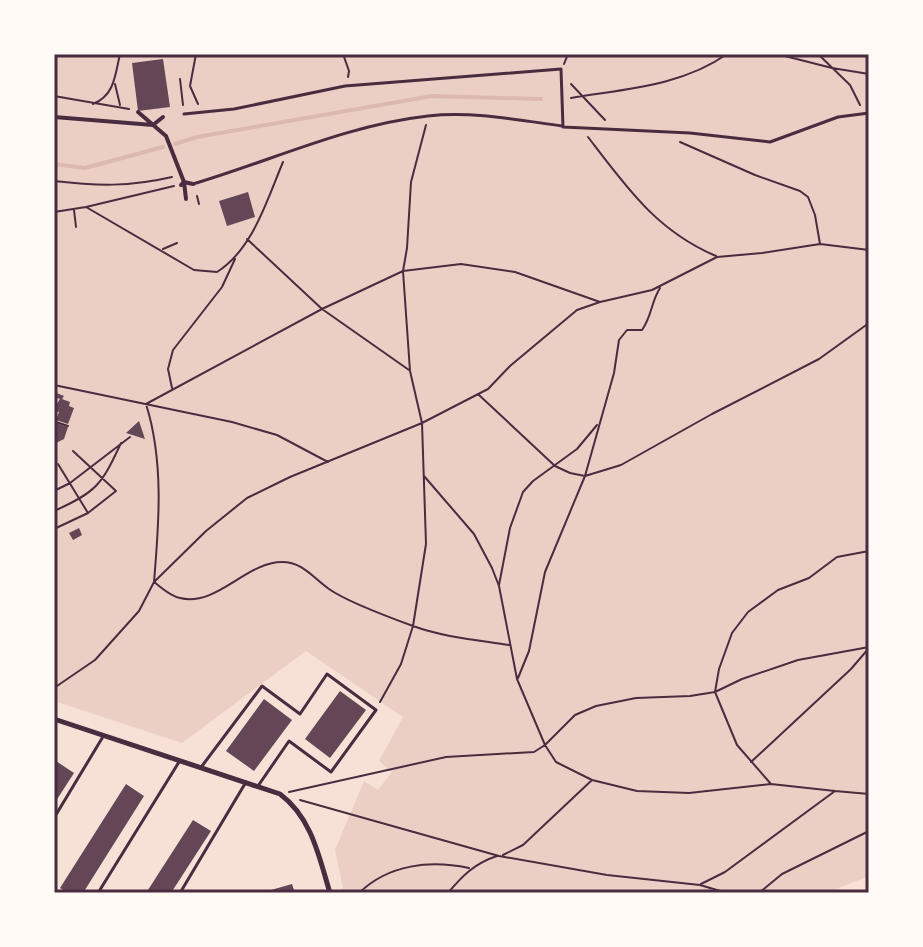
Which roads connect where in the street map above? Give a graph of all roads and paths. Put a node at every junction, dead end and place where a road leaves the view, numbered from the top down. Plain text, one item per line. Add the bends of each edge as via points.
1 (120, 54) edge
2 (196, 54) edge
3 (343, 54) edge
4 (727, 54) edge
5 (777, 54) edge
6 (818, 54) edge
7 (832, 68) junction
8 (561, 69) junction
9 (869, 74) edge
10 (180, 79) dead end
11 (115, 81) junction
12 (345, 86) junction
13 (54, 96) edge
14 (584, 96) junction
15 (562, 100) junction
16 (91, 104) junction
17 (120, 106) junction
18 (138, 112) joint
19 (155, 113) dead end
20 (198, 113) junction
21 (866, 113) edge
22 (184, 114) joint
23 (429, 116) junction
24 (54, 117) edge
25 (163, 117) dead end
26 (153, 125) junction
27 (563, 127) junction
28 (580, 127) junction
29 (621, 130) junction
30 (657, 131) junction
31 (286, 155) junction
32 (177, 175) joint
33 (54, 181) edge
34 (182, 183) junction
35 (193, 184) joint
36 (197, 196) dead end
37 (186, 199) dead end
38 (199, 204) dead end
39 (86, 207) junction
40 (74, 209) junction
41 (54, 212) edge
42 (76, 227) dead end
43 (247, 239) junction
44 (177, 243) dead end
45 (820, 244) junction
46 (162, 250) junction
47 (869, 250) edge
48 (237, 255) junction
49 (717, 257) junction
50 (403, 271) junction
51 (663, 285) junction
52 (600, 302) junction
53 (322, 309) junction
54 (869, 323) edge
55 (410, 371) junction
56 (54, 385) edge
57 (172, 390) junction
58 (478, 394) junction
59 (146, 404) junction
60 (56, 422) dead end
61 (600, 422) junction
62 (422, 423) junction
63 (68, 426) dead end
64 (130, 437) dead end
65 (121, 443) junction
66 (73, 451) dead end
67 (328, 462) junction
68 (58, 464) dead end
69 (555, 466) junction
70 (90, 467) junction
71 (424, 475) junction
72 (585, 476) junction
73 (104, 479) junction
74 (70, 483) junction
75 (54, 491) edge
76 (80, 500) junction
77 (54, 511) edge
78 (88, 513) junction
79 (54, 529) edge
80 (869, 551) edge
81 (154, 582) junction
82 (499, 586) junction
83 (413, 626) junction
84 (509, 645) junction
85 (869, 647) edge
86 (517, 679) junction
87 (54, 688) edge
88 (715, 692) junction
89 (376, 710) junction
90 (54, 719) edge
91 (104, 735) junction
92 (545, 745) junction
93 (181, 759) junction
94 (750, 763) junction
95 (202, 766) junction
96 (592, 780) junction
97 (246, 782) junction
98 (771, 784) junction
99 (258, 786) junction
100 (835, 791) junction
101 (280, 794) junction
102 (869, 794) edge
103 (54, 818) edge
104 (869, 831) edge
105 (499, 856) junction
106 (470, 868) junction
107 (700, 885) junction
108 (98, 893) edge
109 (180, 893) edge
110 (330, 893) edge
111 (359, 893) edge
112 (448, 893) edge
113 (727, 893) edge
114 (759, 893) edge

1 - 11 path
2 - 20 path via 190,86
3 - 12 path via 349,71
4 - 14 path via 660,84
5 - 7 path
6 - 7 path
7 - 9 path
7 - 21 path via 850,85
8 - 12 lane
8 - 14 path
8 - 15 lane
10 - 22 path
11 - 16 path via 102,100
11 - 17 path
12 - 20 lane
13 - 16 path
14 - 15 path
14 - 29 path
15 - 27 lane
16 - 17 path
17 - 18 path
18 - 26 street
19 - 26 street
20 - 22 lane
21 - 30 lane via 816,123 770,142
23 - 27 lane via 495,117
23 - 31 lane via 354,130
23 - 50 path via 411,182
24 - 26 street
25 - 26 street
26 - 34 street via 166,136
27 - 28 lane
28 - 29 lane
28 - 49 path via 645,210 688,244
29 - 30 lane
30 - 45 path via 800,191 815,215
31 - 35 lane
31 - 43 path
32 - 33 path via 137,185
32 - 34 street
34 - 35 street
34 - 37 street
34 - 39 path
36 - 38 path
39 - 40 path
39 - 46 path
40 - 41 path
40 - 42 path
43 - 48 path
43 - 53 path
44 - 46 path
45 - 47 path
45 - 49 path
46 - 48 path via 194,270 210,273
48 - 57 path via 222,287 173,350 168,369
49 - 51 path
50 - 52 path via 461,264 501,270
50 - 53 path
50 - 55 path
51 - 52 path
51 - 61 path via 642,330 627,330 619,340
52 - 58 path via 577,310
53 - 55 path
53 - 57 path
54 - 72 path via 819,359 621,465
55 - 62 path
56 - 59 path
57 - 59 path
58 - 62 path
58 - 69 path
59 - 67 path via 277,435
59 - 81 path via 155,434 159,525
60 - 63 path
61 - 69 path
61 - 72 path
62 - 67 path
62 - 71 path
64 - 65 path
65 - 70 path
65 - 73 path
66 - 70 path
67 - 81 path via 247,498
68 - 74 path
69 - 72 path
69 - 82 path via 523,492
70 - 73 path
70 - 74 path
71 - 82 path via 474,534
71 - 83 path via 426,544
72 - 86 path via 545,572 532,638
73 - 76 path
73 - 78 path via 116,491
74 - 75 path
74 - 76 path
76 - 77 path
76 - 78 path
78 - 79 path
80 - 88 path via 837,557 748,612 732,633
81 - 83 path via 179,598 192,599 266,564 282,562 298,565 329,589
81 - 87 path via 139,611 95,660
82 - 84 path
83 - 84 path
83 - 89 path via 401,664
84 - 86 path
85 - 88 path via 798,660
85 - 94 path
86 - 92 path
88 - 92 path via 596,706 575,715
88 - 94 path
89 - 95 lane via 327,674 300,714 262,686
89 - 99 lane via 331,772 289,741
90 - 91 street
91 - 93 street
91 - 103 lane
92 - 96 path via 556,762
92 - 101 path via 534,752 446,757
93 - 95 street
93 - 108 lane
94 - 98 path
95 - 97 street
96 - 98 path via 637,791 689,793
96 - 105 path via 523,845
97 - 99 street
97 - 109 lane
98 - 100 path
99 - 101 street
100 - 102 path
100 - 107 path
101 - 105 path
101 - 110 street via 298,810 314,839
104 - 114 path via 782,874
105 - 106 path
105 - 107 path
106 - 111 path via 411,866 386,873
106 - 112 path
107 - 113 path

